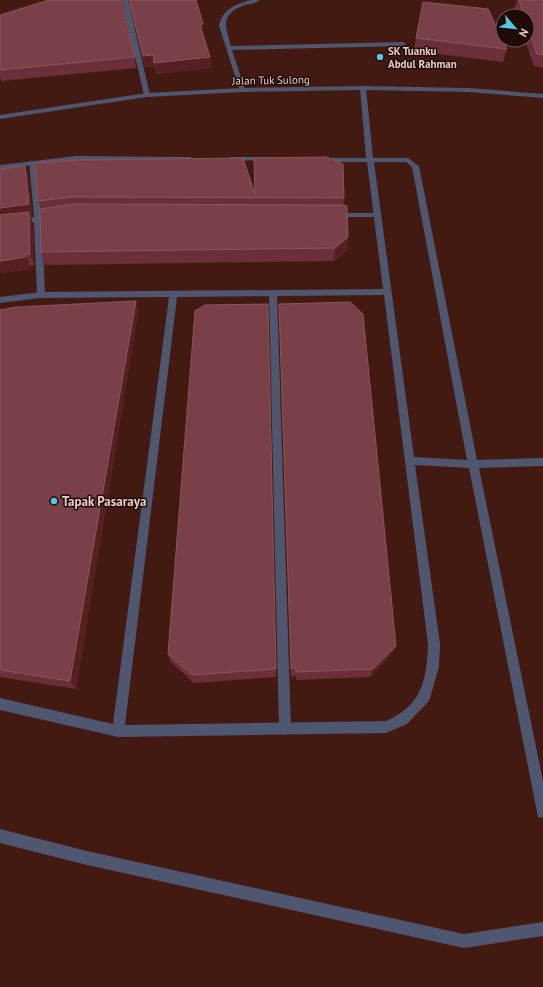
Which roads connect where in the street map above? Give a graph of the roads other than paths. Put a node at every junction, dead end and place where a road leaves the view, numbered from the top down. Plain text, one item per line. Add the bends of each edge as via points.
1 (125, 0) edge
2 (257, 0) edge
3 (403, 44) dead end
4 (230, 48) junction
5 (363, 88) junction
6 (242, 90) junction
7 (147, 95) junction
8 (543, 96) edge
9 (0, 117) edge
10 (195, 159) edge
11 (219, 159) edge
12 (274, 159) edge
13 (314, 160) edge
14 (370, 160) junction
15 (32, 163) junction
16 (0, 167) edge
17 (330, 215) edge
18 (378, 215) junction
19 (62, 216) edge
20 (38, 219) junction
21 (0, 224) edge
22 (387, 292) junction
23 (273, 293) junction
24 (173, 294) junction
25 (41, 295) junction
26 (0, 300) edge
27 (410, 460) junction
28 (543, 462) edge
29 (473, 464) junction
30 (0, 704) edge
31 (285, 729) junction
32 (118, 731) junction
33 (543, 812) edge
34 (0, 836) edge
35 (543, 929) edge

1 - 7 street
2 - 4 street via 238,6 222,18 222,26
3 - 4 street
4 - 6 street
5 - 6 street, Jalan Tuk Sulong
5 - 8 street, Jalan Tuk Sulong via 468,90
5 - 14 street
6 - 7 street, Jalan Tuk Sulong
7 - 9 street, Jalan Tuk Sulong
10 - 15 street via 76,158
11 - 12 street
13 - 14 street
14 - 18 street
14 - 29 street via 408,160 415,166
15 - 16 street
15 - 20 street
17 - 18 street
18 - 22 street
19 - 20 street
20 - 21 street
20 - 25 street
22 - 23 street
22 - 27 street
23 - 24 street
23 - 31 street
24 - 25 street
24 - 32 street
25 - 26 street
27 - 29 street
27 - 31 street via 434,644 433,667 424,698 403,720 386,727
28 - 29 street
29 - 33 street
30 - 32 street
31 - 32 street
34 - 35 street via 86,858 464,941

